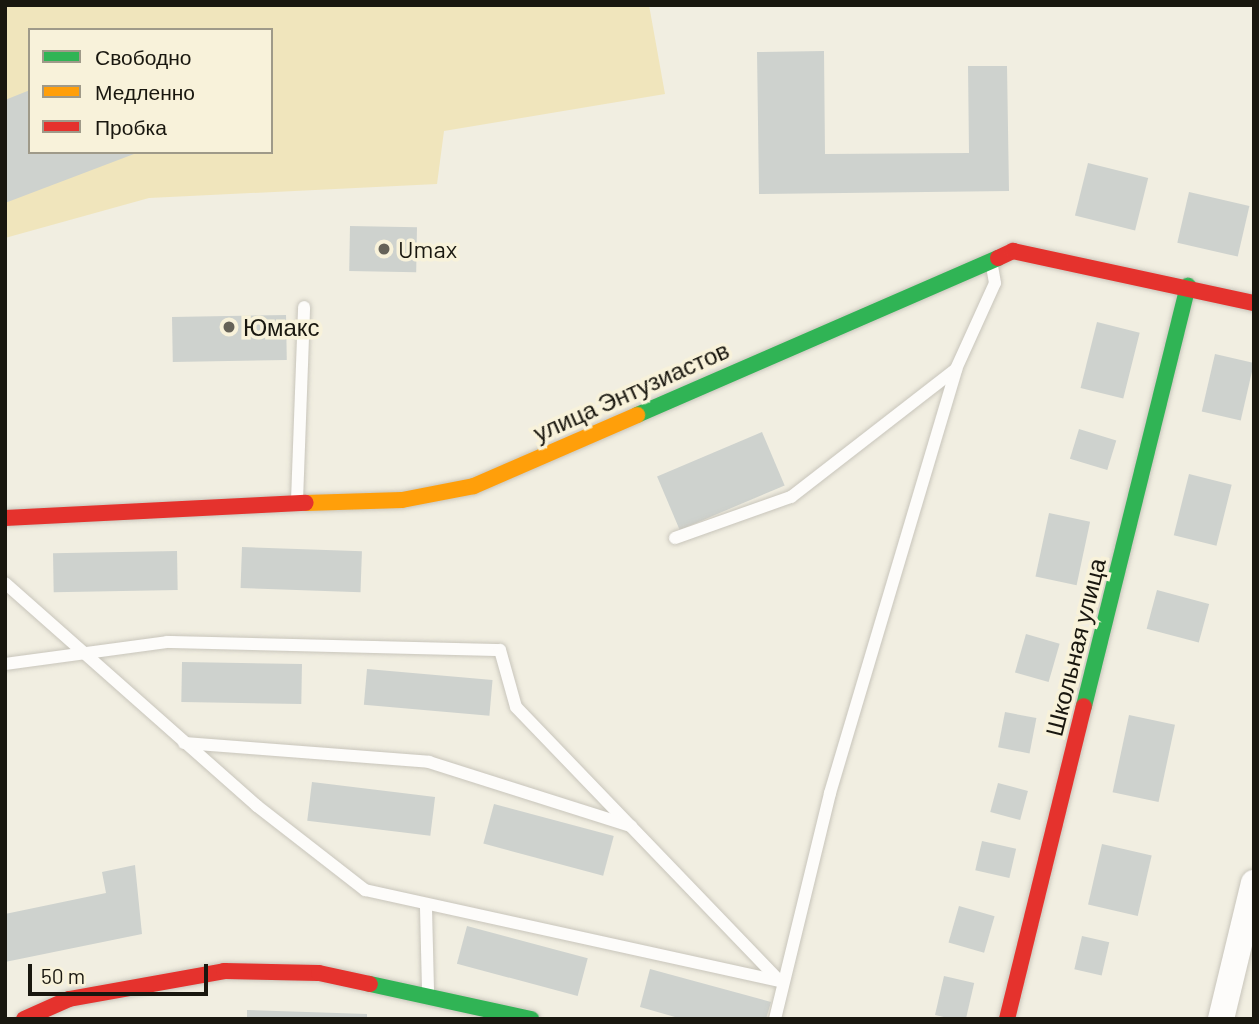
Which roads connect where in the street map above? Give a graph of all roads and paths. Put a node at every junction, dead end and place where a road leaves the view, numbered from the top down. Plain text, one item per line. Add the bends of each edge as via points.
1 (990, 257) junction
2 (1188, 286) junction
3 (1254, 303) edge
4 (304, 307) dead end
5 (957, 369) junction
6 (297, 501) junction
7 (5, 518) edge
8 (675, 538) dead end
9 (5, 583) edge
10 (86, 650) junction
11 (5, 664) edge
12 (184, 743) junction
13 (634, 827) junction
14 (1254, 883) edge
15 (426, 908) junction
16 (780, 981) junction
17 (428, 992) junction
18 (24, 1019) edge
19 (531, 1019) edge
20 (775, 1019) edge
21 (1007, 1019) edge
22 (1221, 1019) edge

1 - 2 street, улица Энтузиастов via 1013,251 1067,257
1 - 5 lane via 995,283
1 - 6 street, улица Энтузиастов via 474,486 402,500
2 - 3 street, улица Энтузиастов
2 - 21 street, Школьная улица
4 - 6 lane
5 - 8 lane via 791,497
5 - 16 lane
6 - 7 street, улица Энтузиастов
9 - 10 lane
10 - 11 lane
10 - 12 lane
10 - 13 lane via 167,642 500,650 516,707
12 - 13 lane via 429,762
12 - 15 lane via 365,890
13 - 16 lane
14 - 22 street
15 - 16 lane
15 - 17 lane
16 - 20 lane
17 - 18 street via 319,973 224,971 69,999
17 - 19 street

